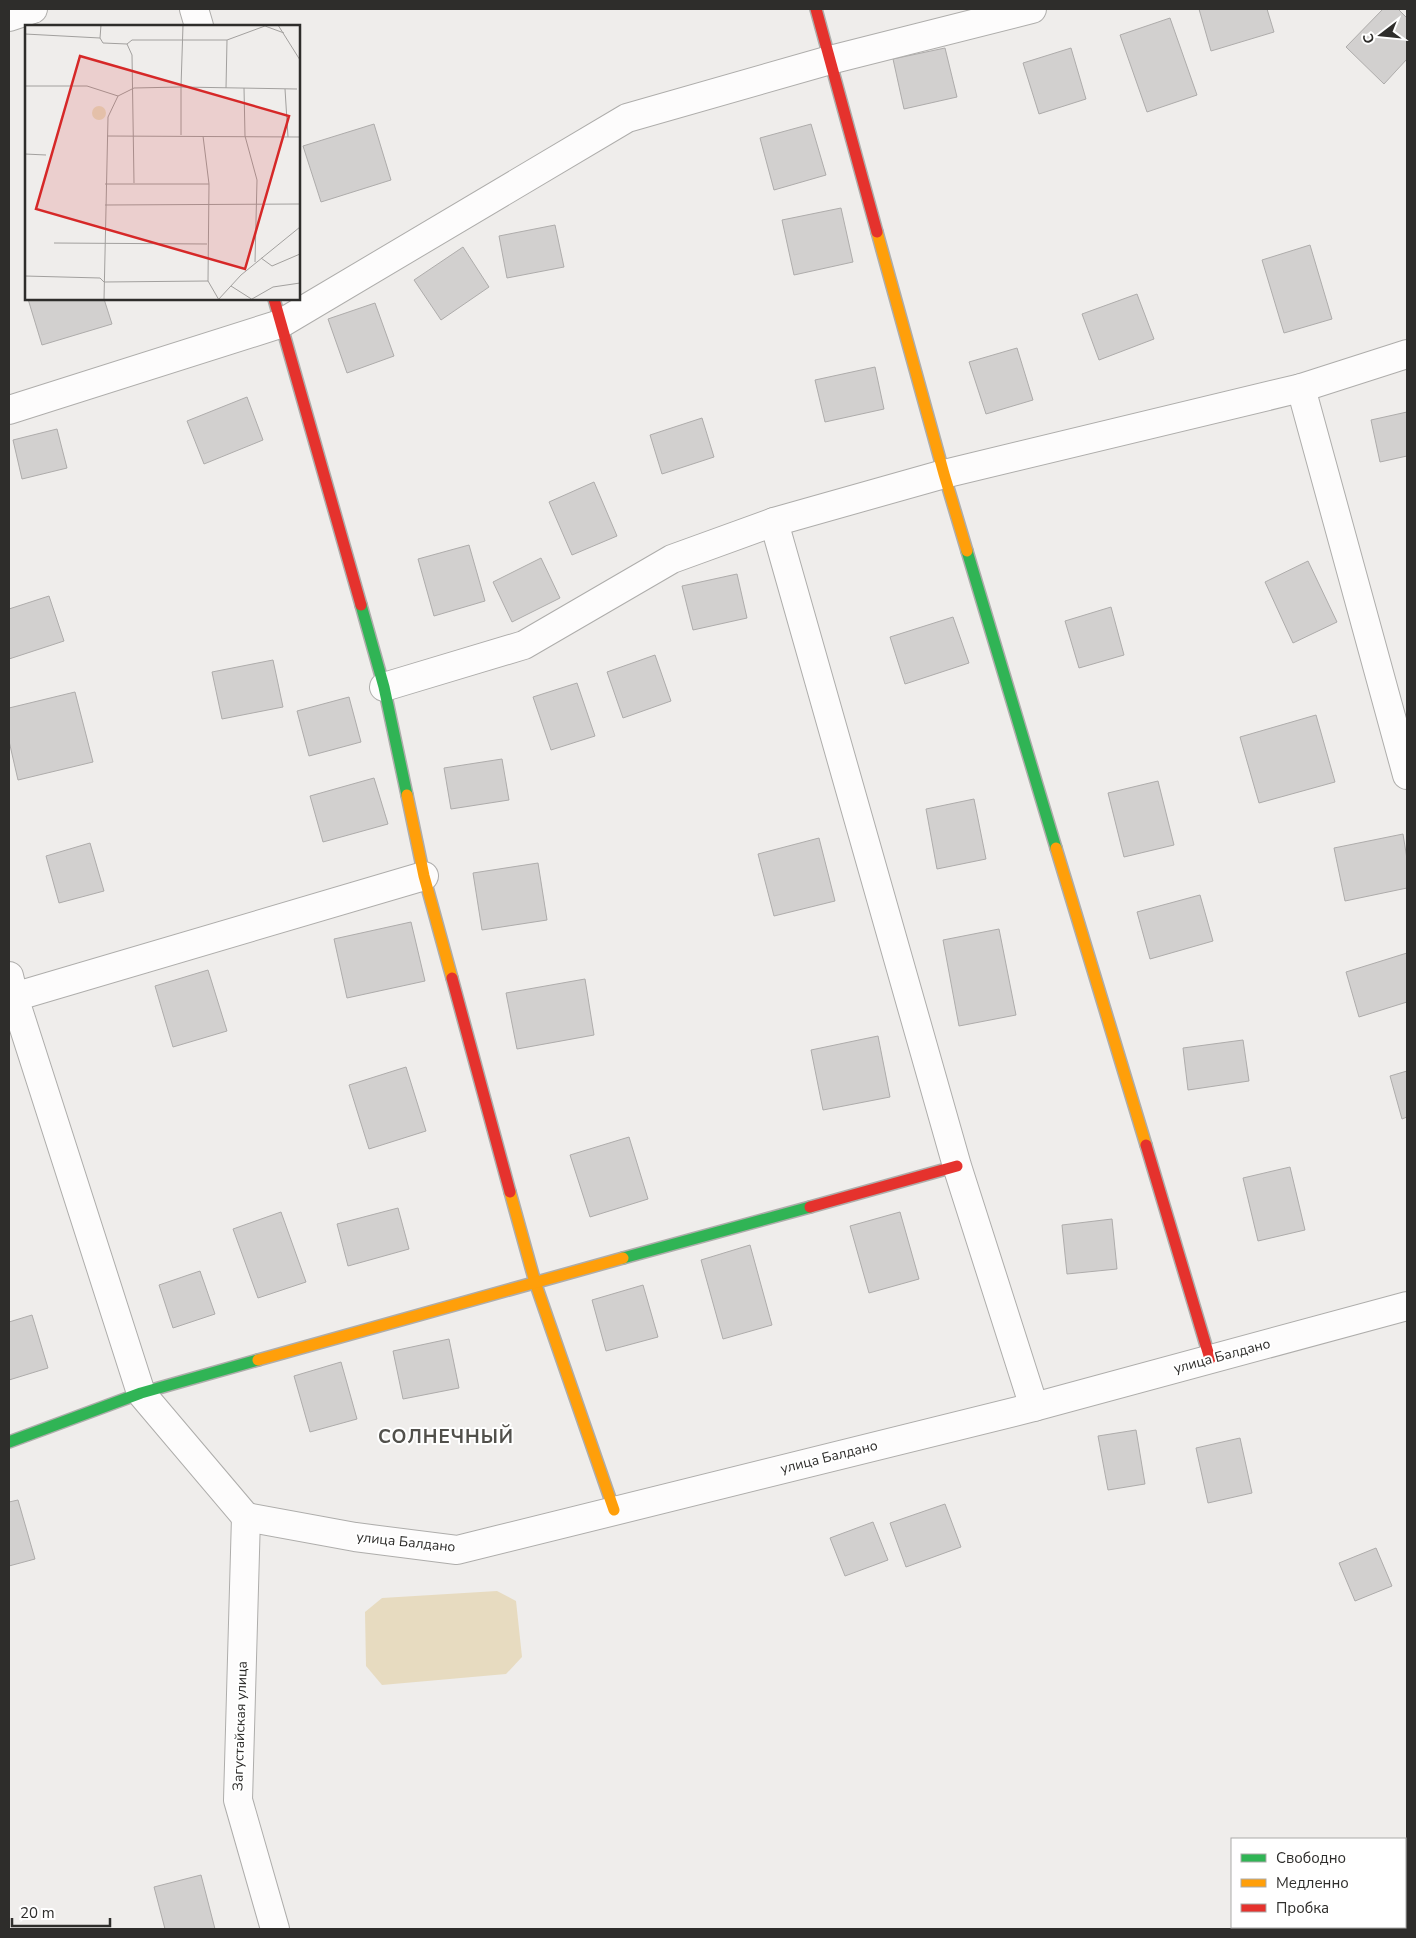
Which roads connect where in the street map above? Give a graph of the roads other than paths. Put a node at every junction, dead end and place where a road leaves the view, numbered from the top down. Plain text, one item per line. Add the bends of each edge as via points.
1 (33, 9) edge
2 (194, 9) edge
3 (816, 9) edge
4 (1032, 9) edge
5 (9, 17) edge
6 (199, 25) edge
7 (830, 60) junction
8 (300, 298) edge
9 (297, 300) edge
10 (277, 311) edge
11 (1407, 354) edge
12 (1301, 388) junction
13 (9, 410) edge
14 (944, 474) junction
15 (774, 522) junction
16 (384, 687) junction
17 (1407, 775) edge
18 (424, 876) junction
19 (11, 991) edge
20 (957, 1166) junction
21 (535, 1282) junction
22 (1407, 1306) edge
23 (1210, 1359) junction
24 (141, 1393) junction
25 (1034, 1407) junction
26 (9, 1442) edge
27 (614, 1510) junction
28 (246, 1517) junction
29 (275, 1929) edge

1 - 5 street
2 - 6 street
3 - 7 street
4 - 7 street
7 - 8 street via 627,118
7 - 14 street
9 - 10 street
10 - 13 street
10 - 16 street
11 - 12 street
12 - 14 street
12 - 17 street
14 - 15 street
14 - 23 street
15 - 16 street via 672,559 524,644
15 - 20 street
16 - 18 street
18 - 19 street
18 - 21 street
19 - 24 street
20 - 21 street
20 - 25 street
21 - 24 street
21 - 27 street
22 - 23 street, улица Балдано
23 - 25 street, улица Балдано
24 - 26 street
24 - 28 street
25 - 27 street, улица Балдано
27 - 28 street, улица Балдано via 457,1550 355,1537
28 - 29 street, Загустайская улица via 238,1800

